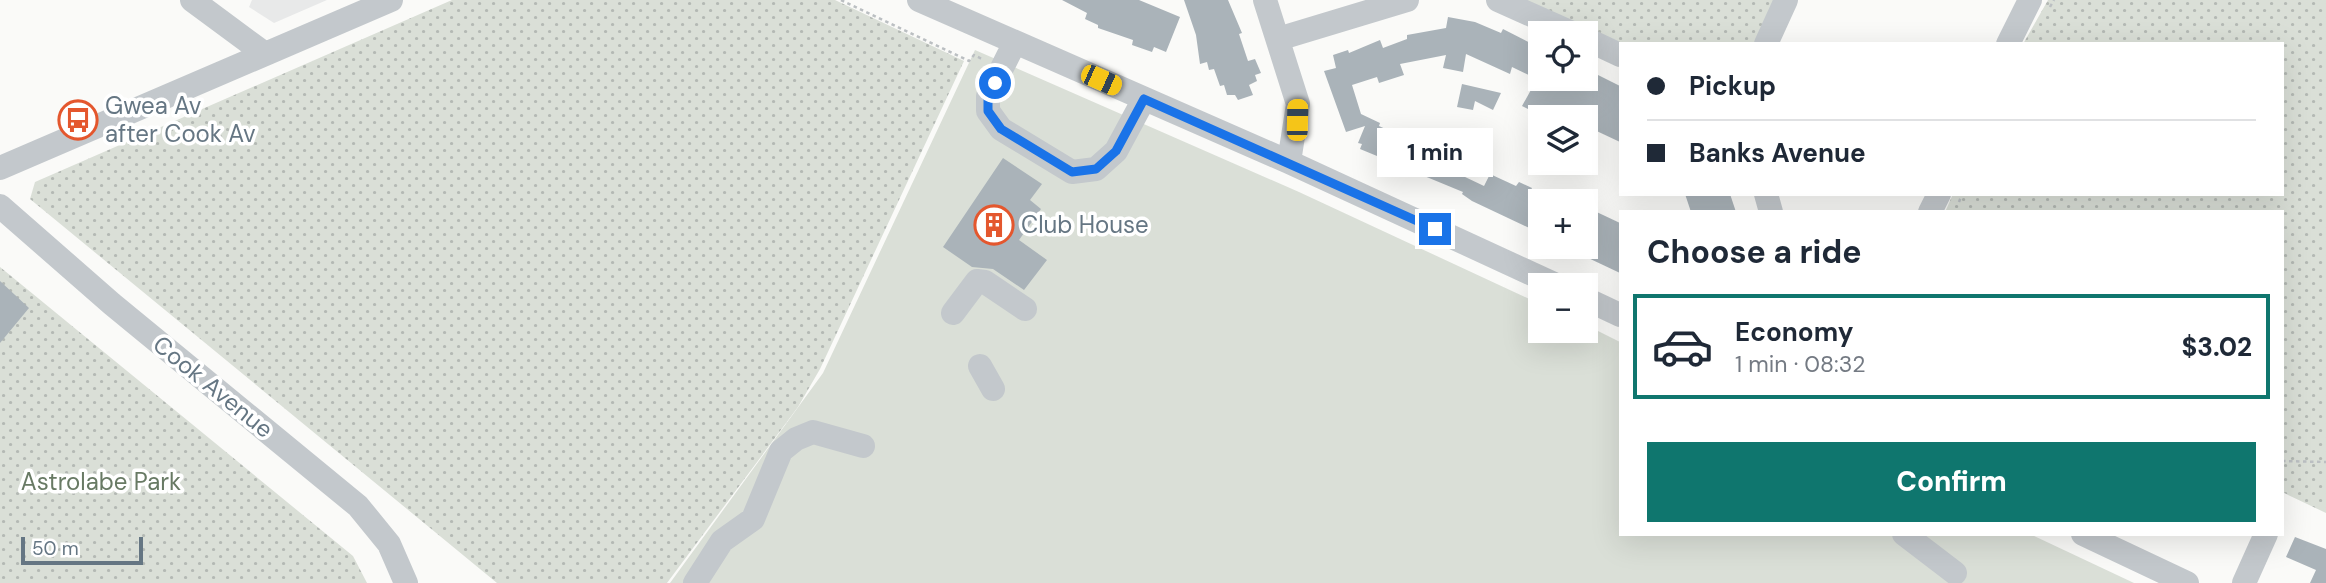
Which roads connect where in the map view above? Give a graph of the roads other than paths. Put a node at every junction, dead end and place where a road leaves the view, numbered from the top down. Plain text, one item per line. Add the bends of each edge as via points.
1 (192, 0) edge
2 (391, 0) edge
3 (919, 0) edge
4 (1265, 0) edge
5 (1407, 0) edge
6 (1498, 0) edge
7 (1786, 0) edge
8 (2030, 0) edge
9 (1545, 21) edge
10 (1278, 39) junction
11 (1015, 42) junction
12 (1767, 42) edge
13 (2009, 42) edge
14 (1598, 45) edge
15 (265, 54) junction
16 (1619, 55) edge
17 (1144, 99) junction
18 (1289, 162) junction
19 (0, 168) edge
20 (0, 206) edge
21 (1530, 273) edge
22 (1598, 305) edge
23 (1025, 309) dead end
24 (953, 313) dead end
25 (1619, 315) edge
26 (981, 366) dead end
27 (992, 389) dead end
28 (863, 446) dead end
29 (1907, 536) edge
30 (2087, 536) edge
31 (2265, 536) edge
32 (1955, 573) dead end
33 (406, 583) edge
34 (695, 583) edge
35 (2187, 583) edge
36 (2244, 583) edge

1 - 15 street
2 - 15 street
3 - 11 street
4 - 10 street
5 - 10 street
6 - 9 street
7 - 12 street
8 - 13 street
10 - 18 street via 1298,104
11 - 17 street
11 - 17 street via 988,96 988,111 1001,129 1072,172 1096,169 1116,151
14 - 16 street
15 - 19 street
17 - 18 street
18 - 21 street
20 - 33 street, Cook Avenue via 358,506 389,544
22 - 25 street
23 - 24 street via 977,281
26 - 27 street
28 - 34 street via 813,432 787,446 776,458 753,519 722,541
29 - 32 street
30 - 35 street
31 - 36 street

